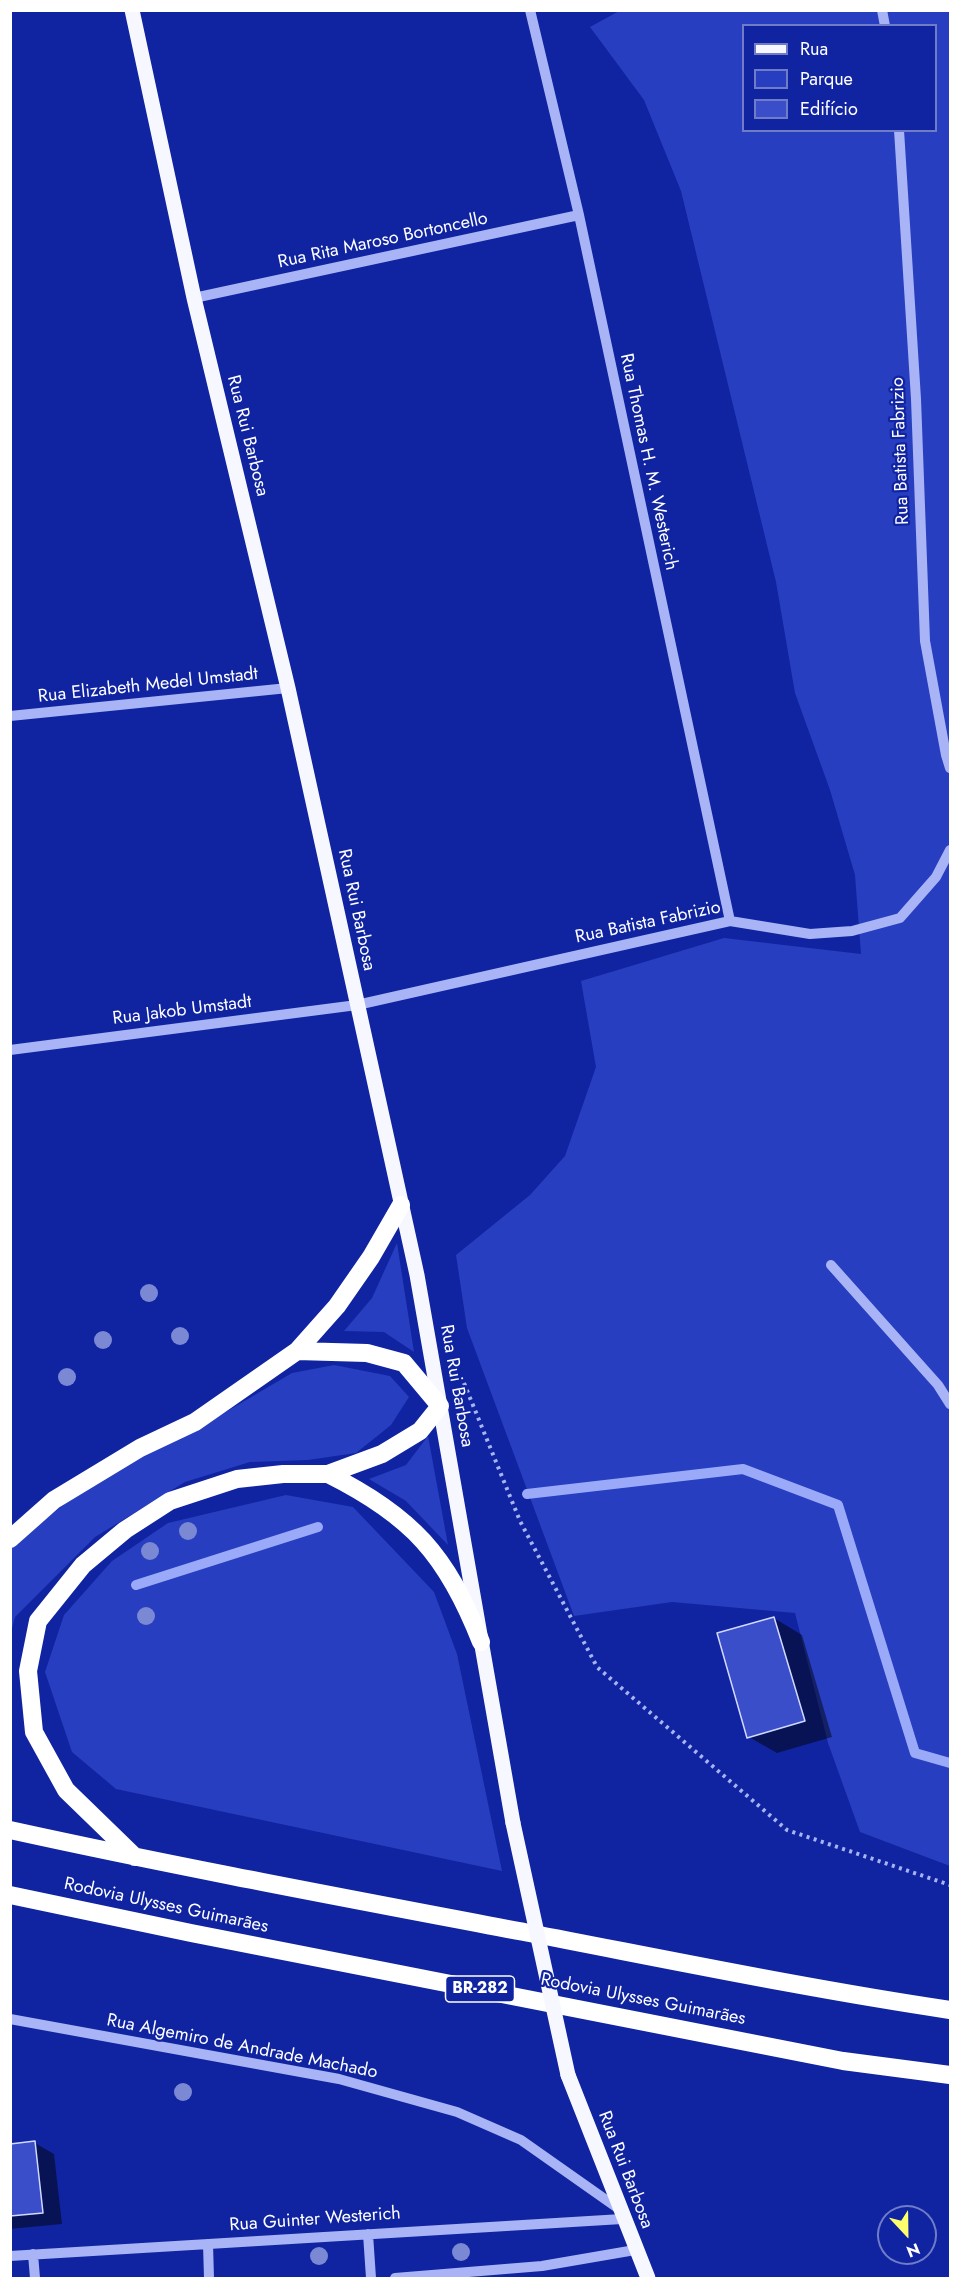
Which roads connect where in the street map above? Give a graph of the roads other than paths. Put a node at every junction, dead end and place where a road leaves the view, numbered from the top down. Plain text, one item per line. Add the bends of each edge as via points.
1 (132, 10) edge
2 (530, 10) edge
3 (899, 132) edge
4 (579, 215) junction
5 (194, 298) junction
6 (288, 688) junction
7 (10, 716) edge
8 (951, 768) edge
9 (951, 850) edge
10 (730, 921) junction
11 (357, 1005) junction
12 (10, 1050) edge
13 (401, 1205) junction
14 (831, 1265) dead end
15 (297, 1351) junction
16 (951, 1404) edge
17 (440, 1406) junction
18 (328, 1474) junction
19 (10, 1539) edge
20 (481, 1642) junction
21 (10, 1830) edge
22 (135, 1857) junction
23 (10, 1895) edge
24 (951, 2010) edge
25 (10, 2019) edge
26 (951, 2075) edge
27 (620, 2214) junction
28 (368, 2234) junction
29 (208, 2244) junction
30 (635, 2250) junction
31 (33, 2254) junction
32 (10, 2256) edge
33 (35, 2278) edge
34 (209, 2278) edge
35 (371, 2278) edge
36 (395, 2278) edge
37 (648, 2278) edge

1 - 5 main road, Rua Rui Barbosa
2 - 4 street, Rua Thomas H. M. Westerich
3 - 8 street, Rua Batista Fabrizio via 916,399 925,641
4 - 5 street, Rua Rita Maroso Bortoncello
4 - 10 street, Rua Thomas H. M. Westerich
5 - 6 main road, Rua Rui Barbosa
6 - 7 street, Rua Elizabeth Medel Umstadt
6 - 11 main road, Rua Rui Barbosa
9 - 10 street, Rua Batista Fabrizio via 936,877 900,918 852,931 810,934
10 - 11 street, Rua Batista Fabrizio
11 - 12 street, Rua Jakob Umstadt
11 - 13 main road, Rua Rui Barbosa
13 - 15 highway via 344,1296
13 - 17 main road, Rua Rui Barbosa
14 - 16 street
15 - 17 highway via 367,1353 404,1363
15 - 19 highway via 195,1422 140,1448 72,1488
17 - 18 highway via 420,1431 382,1454
17 - 20 main road, Rua Rui Barbosa
18 - 20 highway via 370,1495 408,1524 440,1558 464,1599
18 - 22 highway via 237,1479 170,1501 125,1530 83,1565 38,1622 28,1671 34,1732 66,1790
20 - 27 main road, Rua Rui Barbosa, bridge via 513,1823 568,2075
21 - 22 highway
22 - 24 highway via 812,1988
23 - 26 highway, Rodovia Ulysses Guimarães / BR-282 via 843,2061
25 - 27 street, Rua Algemiro de Andrade Machado via 339,2079 457,2112 521,2139
27 - 28 street, Rua Guinter Westerich
27 - 30 main road, Rua Rui Barbosa
28 - 29 street, Rua Guinter Westerich
28 - 35 street
29 - 31 street, Rua Guinter Westerich
29 - 34 street
30 - 36 street via 542,2266
30 - 37 main road, Rua Rui Barbosa
31 - 32 street, Rua Guinter Westerich
31 - 33 street

